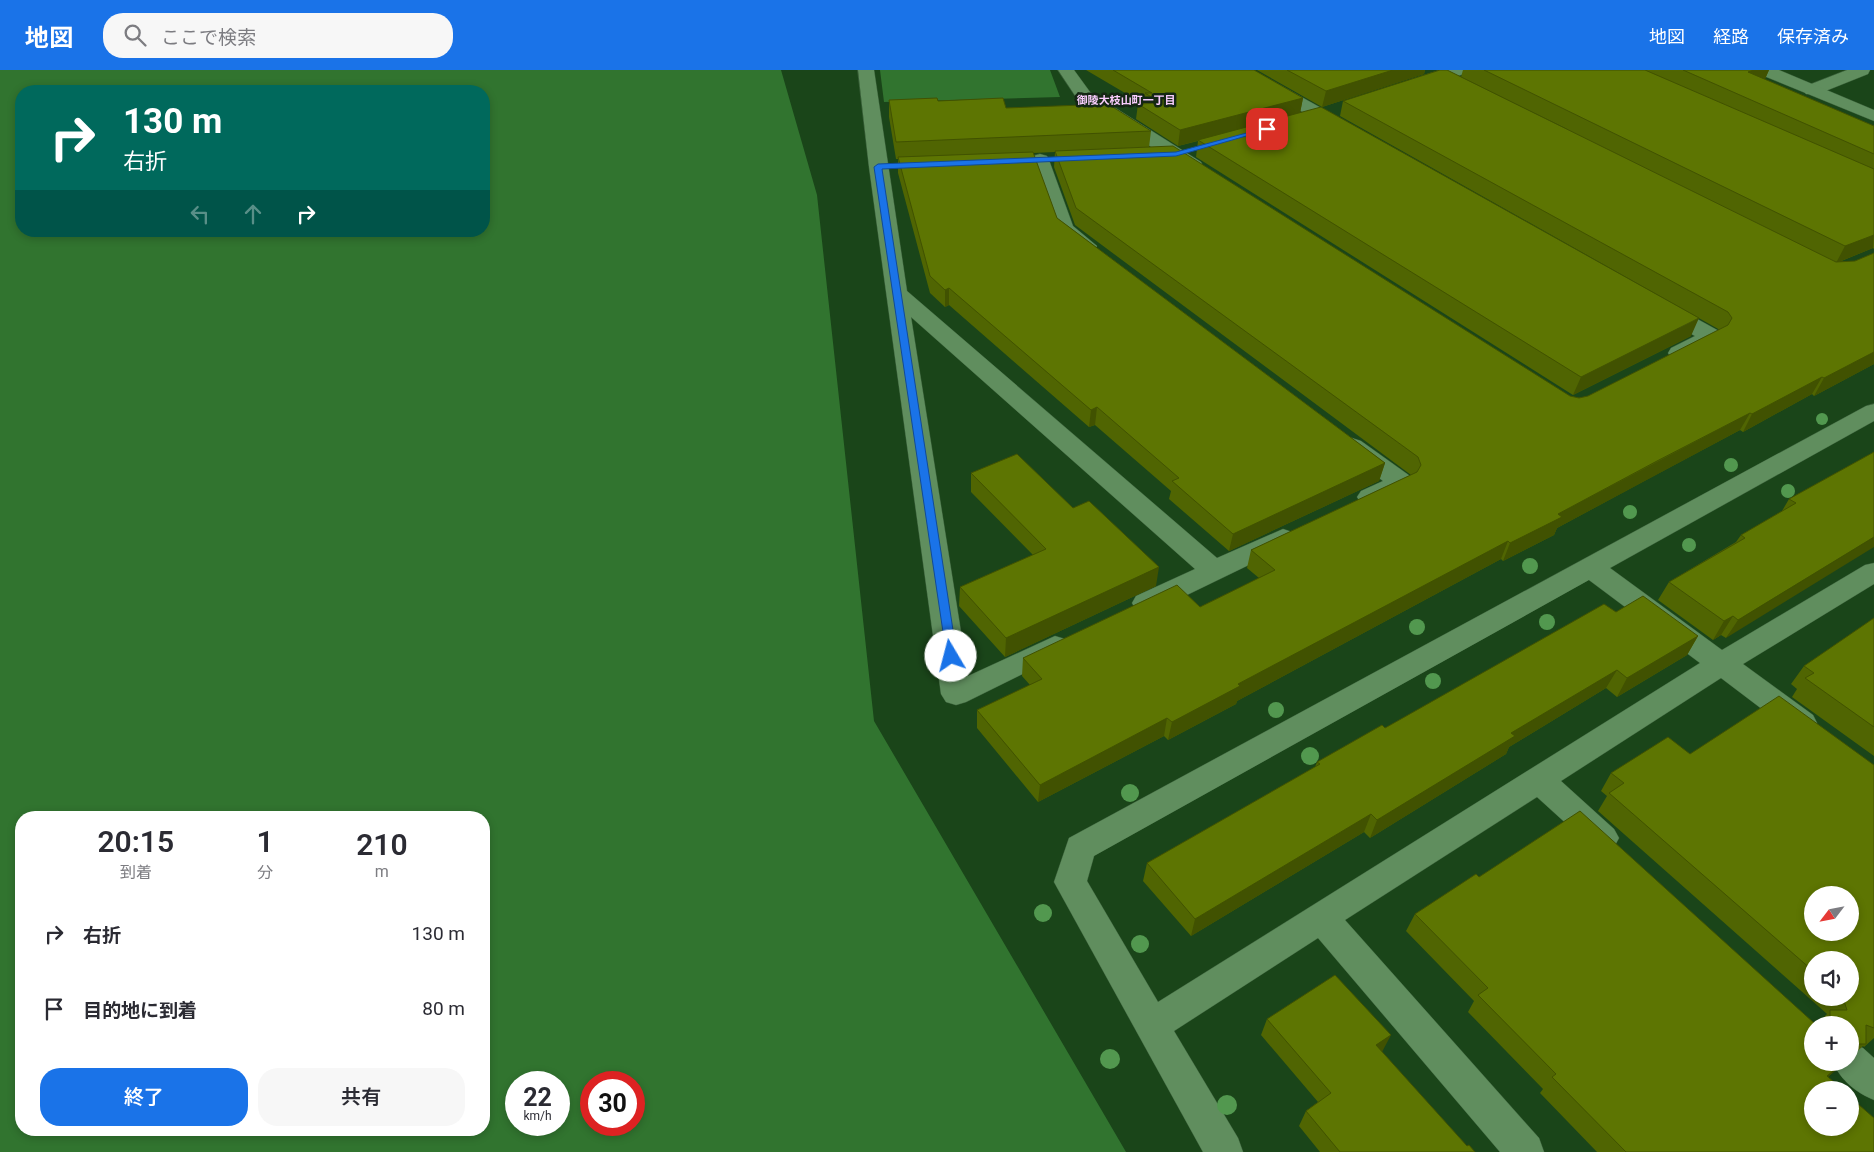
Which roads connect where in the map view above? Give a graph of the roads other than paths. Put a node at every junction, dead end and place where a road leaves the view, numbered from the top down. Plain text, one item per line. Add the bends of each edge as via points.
1 (866, 70) edge
2 (1066, 70) edge
3 (1241, 70) edge
4 (1765, 70) edge
5 (1862, 70) edge
6 (1443, 72) edge
7 (1404, 88) edge
8 (1468, 88) edge
9 (1812, 90) junction
10 (1330, 112) junction
11 (1874, 116) edge
12 (1292, 123) edge
13 (1364, 139) edge
14 (1186, 151) junction
15 (1147, 155) edge
16 (1040, 160) edge
17 (1209, 175) edge
18 (1103, 258) edge
19 (898, 294) junction
20 (1642, 297) edge
21 (1659, 363) edge
22 (1874, 411) edge
23 (1338, 435) edge
24 (1347, 508) edge
25 (1303, 529) edge
26 (1590, 568) junction
27 (1214, 571) junction
28 (1873, 573) edge
29 (1125, 613) edge
30 (1081, 634) edge
31 (1721, 664) junction
32 (1826, 740) edge
33 (1538, 779) junction
34 (1627, 859) edge
35 (1321, 916) junction
36 (1152, 1025) junction
37 (1859, 1068) edge
38 (1874, 1082) edge
39 (1224, 1152) edge
40 (1525, 1152) edge

1 - 19 street via 887,166
2 - 14 street via 1084,96
3 - 10 street
4 - 9 street
5 - 9 street
6 - 7 street
6 - 8 street
9 - 11 street
10 - 12 street
10 - 13 street
14 - 15 street
14 - 17 street
16 - 18 street via 1064,229
19 - 27 street
19 - 30 street via 956,694
20 - 21 street via 1711,336
22 - 26 street
23 - 24 street via 1400,482
25 - 27 street
26 - 31 street
26 - 36 street via 1080,848 1070,882
27 - 29 street
28 - 31 street
31 - 32 street
31 - 33 street
33 - 34 street
33 - 35 street
35 - 36 street
35 - 40 street
36 - 39 street
37 - 38 street

